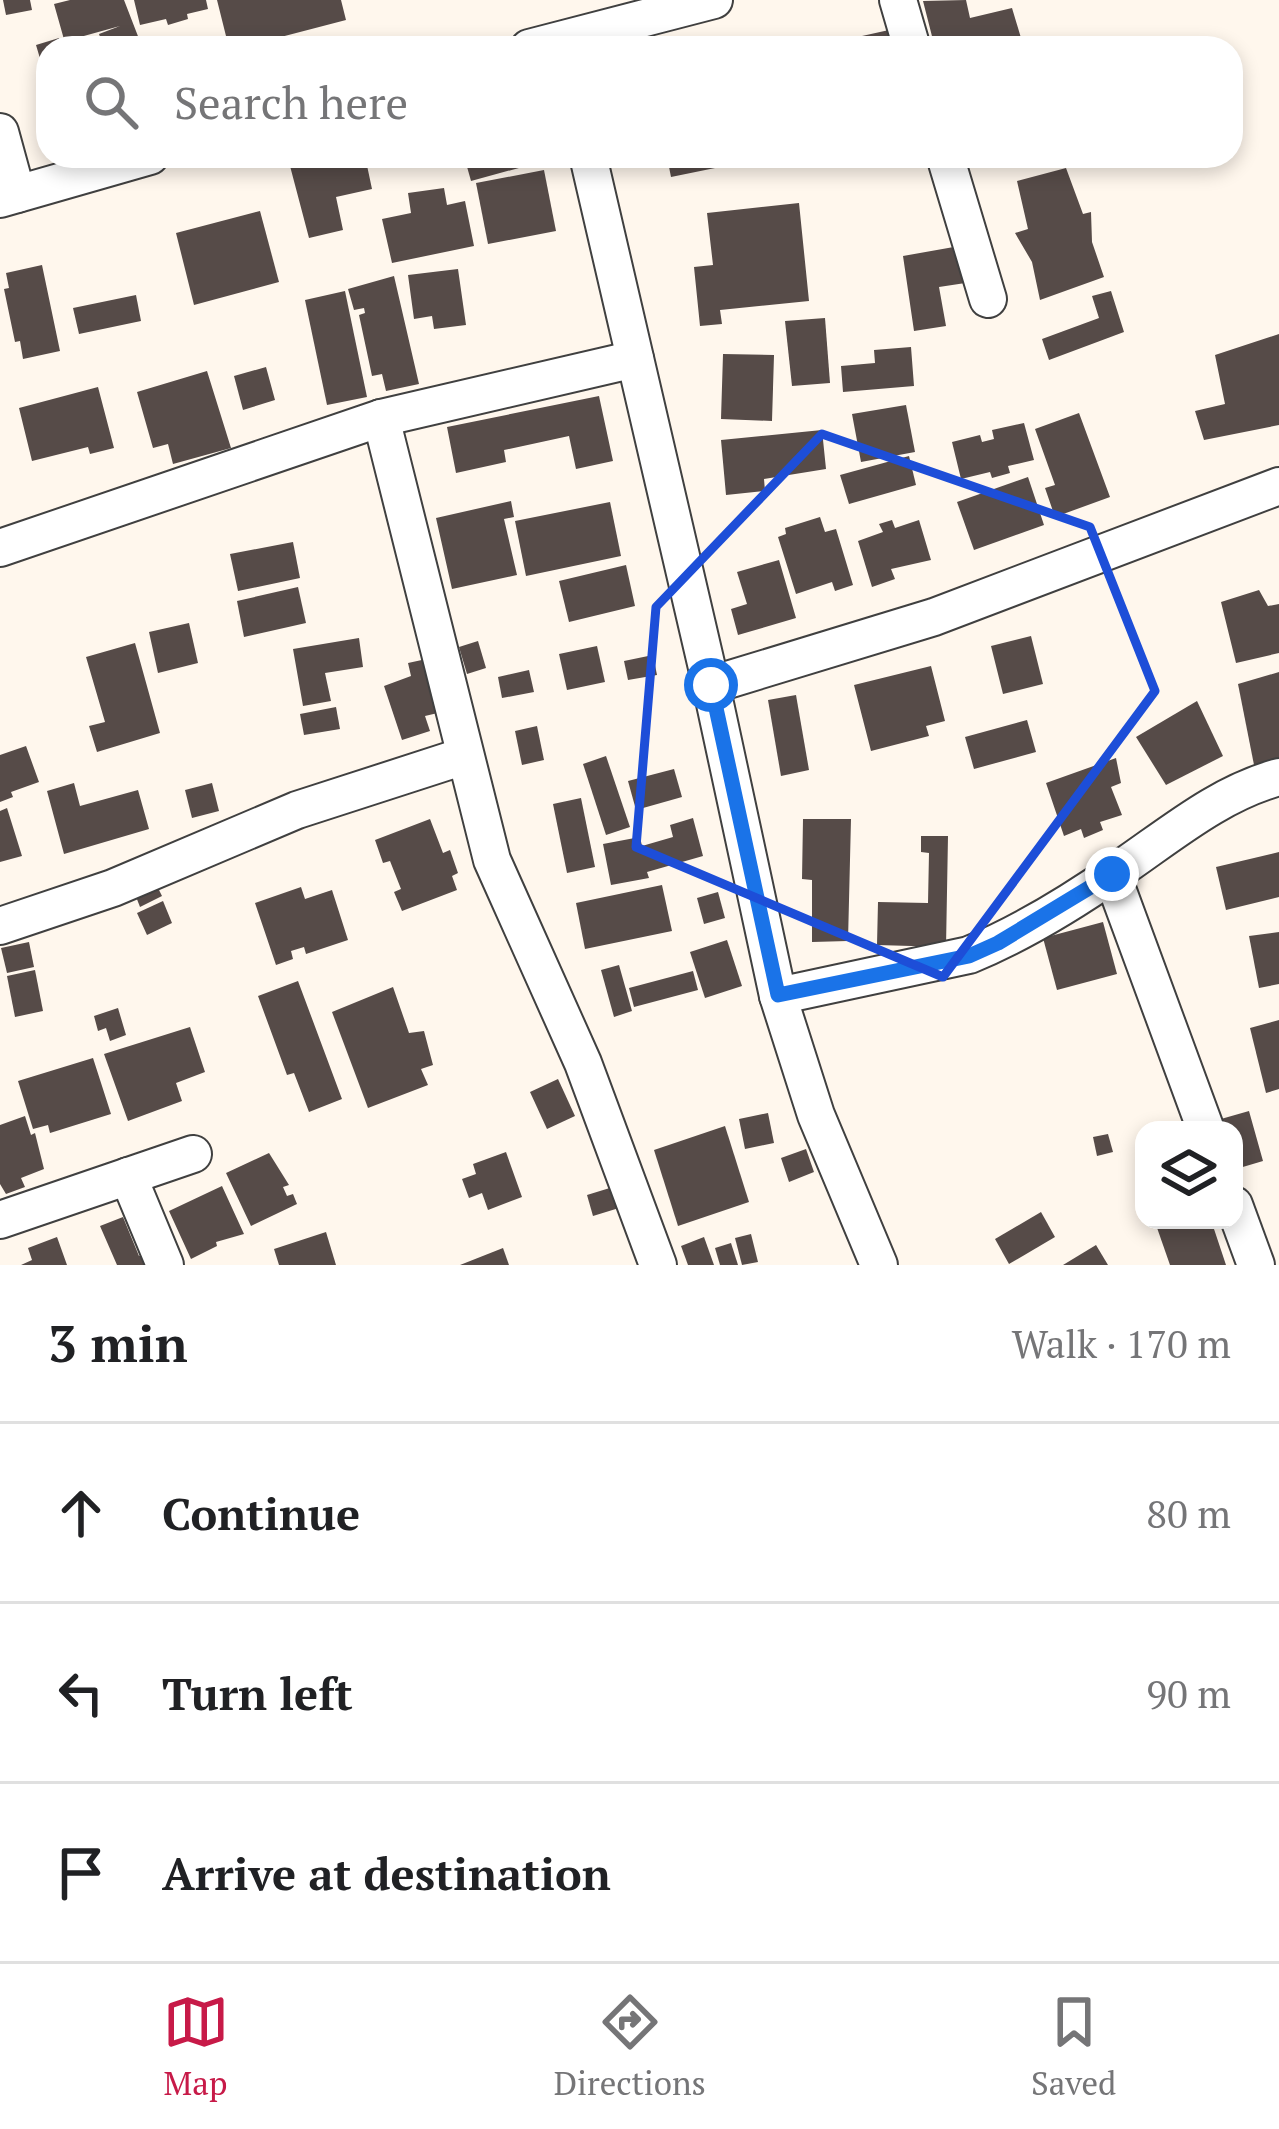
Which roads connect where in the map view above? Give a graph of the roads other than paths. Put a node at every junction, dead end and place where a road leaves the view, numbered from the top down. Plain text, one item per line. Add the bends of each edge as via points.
1 (714, 0) edge
2 (898, 0) edge
3 (566, 34) edge
4 (908, 36) edge
5 (0, 132) edge
6 (107, 168) edge
7 (591, 168) edge
8 (949, 168) edge
9 (8, 196) edge
10 (988, 299) dead end
11 (635, 359) junction
12 (381, 418) junction
13 (1279, 486) edge
14 (0, 548) edge
15 (711, 685) junction
16 (464, 756) junction
17 (1279, 778) edge
18 (1112, 874) junction
19 (0, 926) edge
20 (778, 995) junction
21 (1203, 1121) edge
22 (193, 1154) dead end
23 (128, 1176) junction
24 (0, 1220) edge
25 (1243, 1229) edge
26 (873, 1264) edge
27 (165, 1265) edge
28 (658, 1265) edge
29 (1256, 1265) edge

1 - 3 street
2 - 4 street
5 - 9 street
6 - 9 street
7 - 11 street
8 - 10 street
11 - 12 street
11 - 15 street
12 - 14 street
12 - 16 street
13 - 15 street via 934,617
15 - 20 street
16 - 19 street via 297,810
16 - 28 street via 492,860 583,1063
17 - 18 street via 1207,807
18 - 20 street via 969,956
18 - 21 street
20 - 26 street
22 - 23 street
23 - 24 street
23 - 27 street
25 - 29 street

